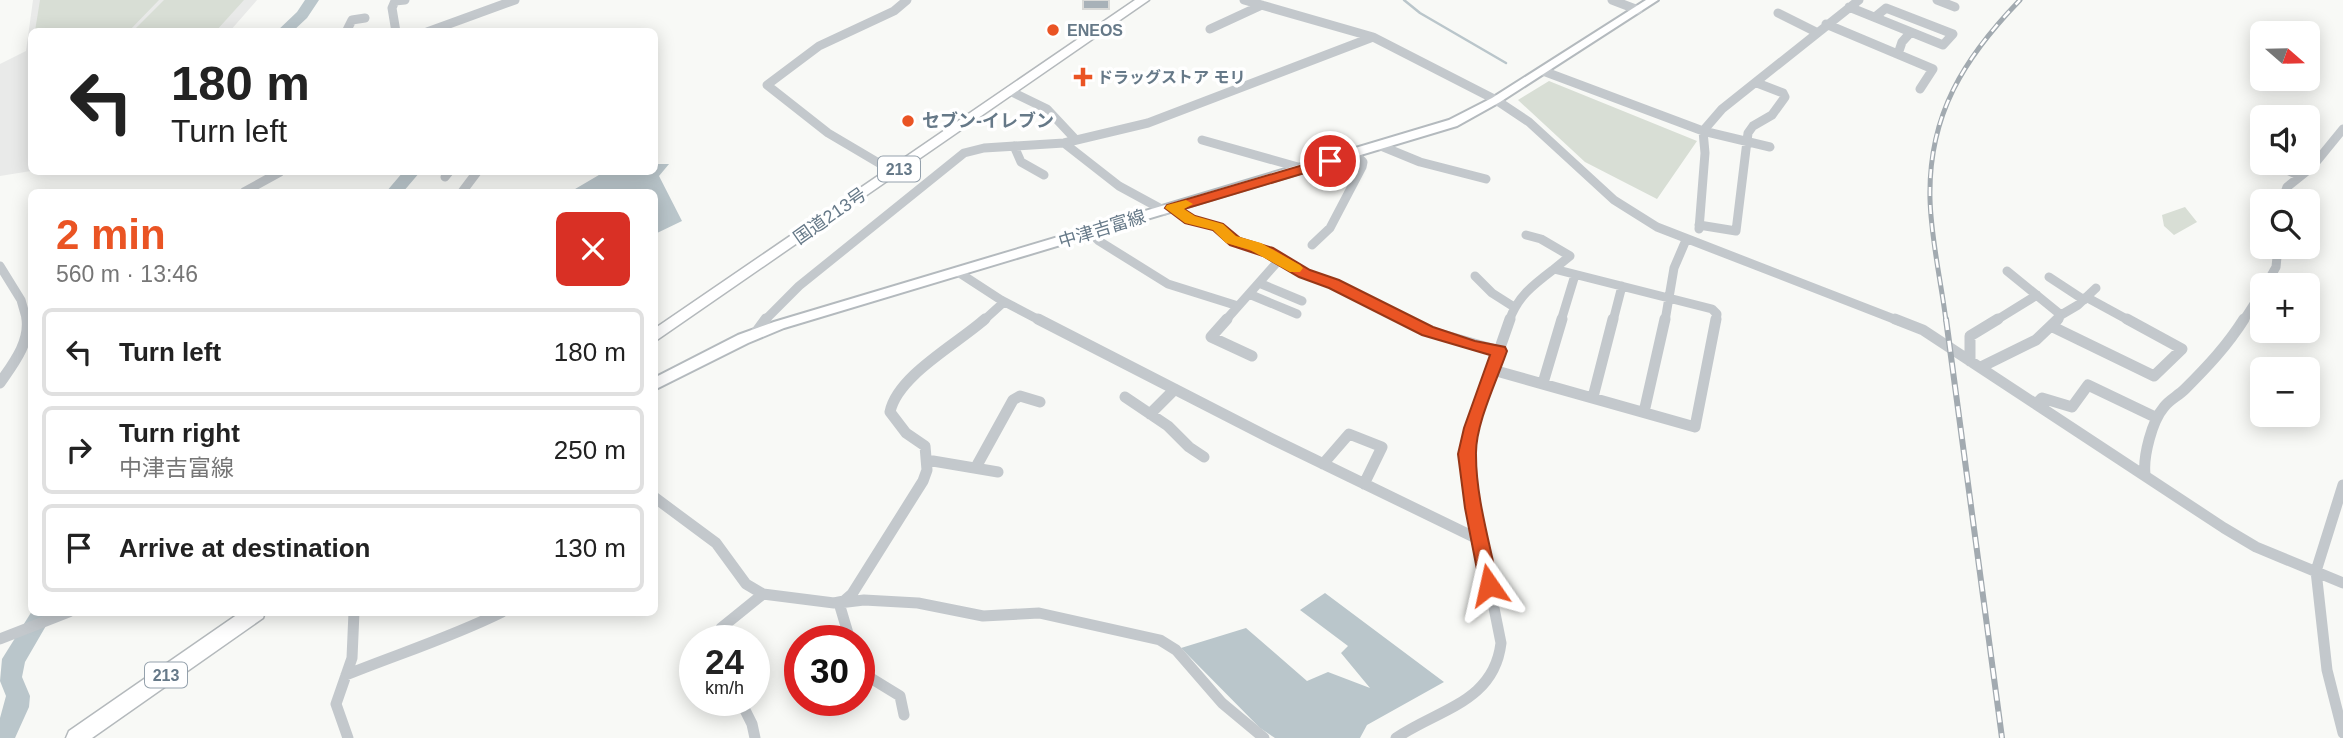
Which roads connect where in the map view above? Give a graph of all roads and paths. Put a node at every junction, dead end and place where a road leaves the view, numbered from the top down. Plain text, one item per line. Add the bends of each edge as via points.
1 (405, 0) edge
2 (515, 0) edge
3 (907, 0) edge
4 (1143, 0) edge
5 (1244, 0) edge
6 (1612, 0) edge
7 (1653, 0) edge
8 (1859, 0) edge
9 (1937, 0) edge
10 (502, 2) edge
11 (1262, 5) junction
12 (1849, 7) junction
13 (1955, 7) dead end
14 (1638, 10) junction
15 (1778, 13) dead end
16 (1875, 18) junction
17 (365, 19) dead end
18 (1826, 24) junction
19 (348, 28) edge
20 (395, 28) edge
21 (437, 28) edge
22 (1210, 29) dead end
23 (1816, 32) junction
24 (1911, 32) junction
25 (1373, 37) junction
26 (1874, 44) junction
27 (1868, 53) dead end
28 (1898, 54) junction
29 (1543, 71) junction
30 (1757, 83) junction
31 (1920, 89) dead end
32 (1010, 90) junction
33 (1496, 100) junction
34 (2343, 129) edge
35 (1703, 131) junction
36 (1076, 140) junction
37 (1202, 140) dead end
38 (1747, 142) junction
39 (1064, 143) junction
40 (1014, 146) junction
41 (1381, 146) junction
42 (1770, 147) dead end
43 (1355, 154) junction
44 (1305, 169) junction
45 (894, 172) junction
46 (275, 175) edge
47 (1044, 175) dead end
48 (2301, 176) joint
49 (1486, 178) dead end
50 (249, 189) edge
51 (2286, 189) edge
52 (1168, 209) junction
53 (1699, 225) junction
54 (1091, 233) junction
55 (1526, 235) dead end
56 (1686, 240) junction
57 (1698, 242) junction
58 (1312, 245) dead end
59 (1280, 259) junction
60 (0, 267) edge
61 (1554, 269) junction
62 (2007, 271) dead end
63 (958, 272) junction
64 (1575, 275) junction
65 (1475, 276) dead end
66 (2049, 277) dead end
67 (1259, 283) junction
68 (1622, 286) junction
69 (2096, 288) dead end
70 (1249, 294) junction
71 (2037, 295) junction
72 (1670, 298) junction
73 (2085, 298) junction
74 (1303, 301) dead end
75 (1004, 302) junction
76 (1238, 306) junction
77 (1514, 307) junction
78 (2250, 310) edge
79 (1297, 314) dead end
80 (2062, 314) junction
81 (28, 320) edge
82 (2053, 327) junction
83 (28, 332) edge
84 (658, 334) edge
85 (755, 334) junction
86 (1499, 351) junction
87 (1252, 356) dead end
88 (1976, 364) junction
89 (1493, 370) junction
90 (0, 383) edge
91 (658, 383) edge
92 (1543, 383) junction
93 (1175, 389) junction
94 (1125, 397) dead end
95 (1593, 397) junction
96 (1040, 402) dead end
97 (2037, 403) junction
98 (1644, 412) junction
99 (1150, 414) junction
100 (2157, 418) junction
101 (1204, 457) dead end
102 (926, 460) junction
103 (1323, 464) junction
104 (976, 467) junction
105 (999, 472) dead end
106 (2145, 474) junction
107 (1364, 484) junction
108 (2343, 485) edge
109 (658, 500) edge
110 (1480, 540) junction
111 (2316, 571) junction
112 (2343, 583) edge
113 (763, 594) junction
114 (839, 603) junction
115 (59, 616) edge
116 (250, 616) edge
117 (354, 616) edge
118 (494, 616) edge
119 (725, 625) edge
120 (846, 625) edge
121 (0, 639) edge
122 (346, 675) junction
123 (875, 681) edge
124 (2338, 696) edge
125 (904, 715) dead end
126 (748, 716) edge
127 (2343, 733) edge
128 (75, 738) edge
129 (348, 738) edge
130 (755, 738) edge
131 (1264, 738) edge
132 (1396, 738) edge

1 - 20 street via 395,1 392,8
2 - 10 street
3 - 45 street via 819,46 766,85 855,153
4 - 32 highway, 国道213号 / 213
5 - 11 street
6 - 14 street
7 - 14 main road, 中津吉富線
8 - 12 street
9 - 13 street
10 - 21 street
11 - 22 street
11 - 25 street
12 - 16 street
12 - 18 street
14 - 29 main road, 中津吉富線
15 - 23 street
16 - 24 street
16 - 24 street via 1886,8 1953,34 1943,45
17 - 19 street via 352,20
18 - 23 street
18 - 26 street
23 - 30 street
24 - 28 street
25 - 33 street
25 - 36 street via 1155,121
26 - 27 street
26 - 28 street
28 - 31 street via 1933,69
29 - 33 main road, 中津吉富線
29 - 35 street
30 - 35 street via 1714,113
30 - 38 street via 1785,97 1772,115 1753,126
32 - 36 street via 1047,109
32 - 45 highway, 国道213号 / 213
33 - 41 main road, 中津吉富線 via 1453,123
33 - 56 street via 1529,122 1614,201
34 - 48 street
35 - 38 street
35 - 53 street
36 - 39 street
37 - 44 street
38 - 42 street
38 - 53 street via 1736,231
39 - 40 street
39 - 52 street via 1119,186
40 - 47 street via 1021,162
40 - 85 street via 976,149 960,156 799,286
41 - 43 main road, 中津吉富線
41 - 49 street
43 - 44 main road, 中津吉富線
43 - 58 street via 1362,167 1330,228
44 - 52 main road, 中津吉富線
45 - 84 highway, 国道213号 / 213
46 - 50 street
48 - 51 street
52 - 54 main road, 中津吉富線
52 - 59 street via 1218,227 1235,241
53 - 57 street
54 - 63 main road, 中津吉富線
54 - 76 street via 1168,285
55 - 61 street via 1570,256
56 - 57 street
56 - 72 street via 1674,268
57 - 88 street via 1923,330
59 - 67 street
59 - 86 street via 1428,331
60 - 81 street
61 - 64 street
61 - 77 street via 1524,292
62 - 71 street
63 - 75 street
63 - 85 main road, 中津吉富線
64 - 68 street
64 - 92 street
65 - 77 street
66 - 73 street
67 - 70 street
67 - 74 street
68 - 72 street
68 - 95 street
69 - 73 street
70 - 76 street
70 - 79 street
71 - 80 street
71 - 88 street via 1970,336
72 - 98 street
72 - 98 street via 1717,314 1695,428
73 - 80 street
73 - 82 street via 2182,349 2154,376
75 - 93 street
75 - 102 street via 926,363 891,403 891,416 925,446
76 - 87 street via 1211,337
77 - 86 street
78 - 100 street via 2225,349
80 - 82 street
82 - 88 street via 2032,344
83 - 90 street via 23,350
85 - 91 main road, 中津吉富線
86 - 89 street
88 - 97 street
89 - 92 street
89 - 110 street via 1467,454
92 - 95 street
93 - 99 street
93 - 103 street
94 - 99 street
95 - 98 street
96 - 104 street via 1016,399
97 - 100 street via 2042,398 2072,407 2088,385
97 - 106 street
99 - 101 street
100 - 106 street
102 - 104 street
102 - 114 street via 925,475 914,498 852,594
103 - 107 street
103 - 107 street via 1349,434 1382,447
104 - 105 street
106 - 111 street via 2256,547
107 - 110 street
108 - 111 street
109 - 113 street via 716,543 747,584
110 - 132 street via 1499,629 1500,662 1479,691
111 - 112 street
111 - 124 street via 2327,670
113 - 114 street
113 - 119 street
114 - 120 street
114 - 131 street via 918,603 984,616 1039,613 1160,640 1176,650 1222,703
115 - 121 street
116 - 128 highway, 213
117 - 122 street via 354,650
118 - 122 street via 457,635
122 - 129 street via 337,704
123 - 125 street via 900,696
124 - 127 street
126 - 130 street

